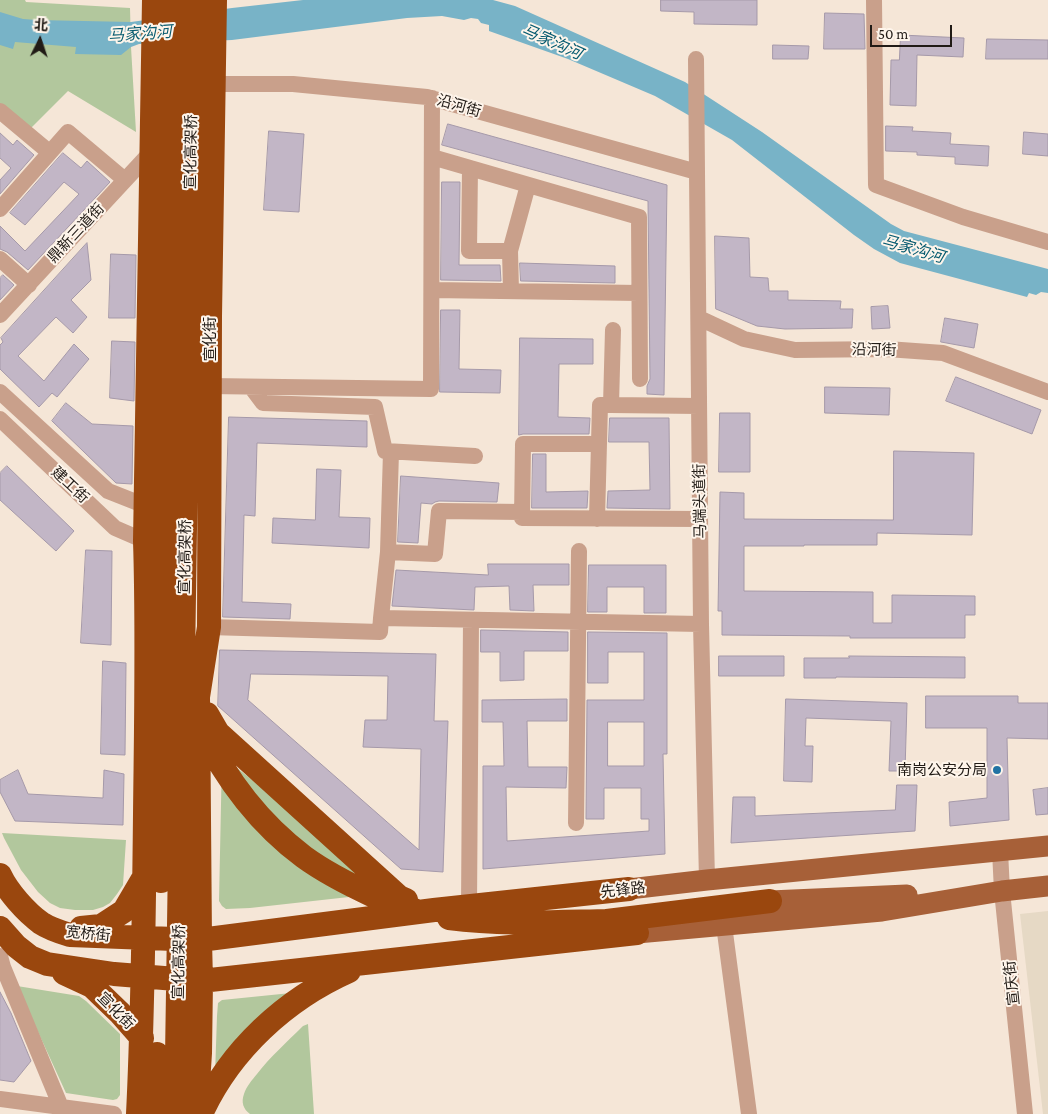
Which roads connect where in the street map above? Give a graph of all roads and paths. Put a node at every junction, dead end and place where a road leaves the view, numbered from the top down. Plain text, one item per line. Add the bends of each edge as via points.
1 (154, 0) edge
2 (174, 0) edge
3 (193, 0) edge
4 (215, 0) edge
5 (874, 0) edge
6 (696, 67) dead end
7 (214, 84) junction
8 (432, 98) junction
9 (0, 111) edge
10 (152, 151) junction
11 (49, 152) junction
12 (432, 157) junction
13 (470, 168) junction
14 (697, 172) junction
15 (126, 180) junction
16 (528, 185) junction
17 (0, 209) edge
18 (1048, 242) edge
19 (510, 251) junction
20 (0, 259) edge
21 (28, 285) junction
22 (432, 290) junction
23 (511, 291) junction
24 (639, 293) junction
25 (0, 315) edge
26 (698, 318) junction
27 (613, 330) dead end
28 (640, 379) dead end
29 (209, 386) junction
30 (251, 386) junction
31 (0, 392) edge
32 (1048, 392) edge
33 (611, 405) junction
34 (699, 406) junction
35 (0, 419) edge
36 (599, 444) junction
37 (391, 452) junction
38 (475, 456) dead end
39 (146, 506) junction
40 (522, 512) junction
41 (597, 519) junction
42 (700, 519) junction
43 (145, 541) junction
44 (580, 551) dead end
45 (388, 552) junction
46 (157, 613) junction
47 (381, 618) junction
48 (471, 620) junction
49 (579, 622) junction
50 (209, 624) junction
51 (701, 624) junction
52 (198, 697) junction
53 (576, 823) dead end
54 (1048, 846) edge
55 (1000, 851) junction
56 (0, 875) edge
57 (144, 875) junction
58 (707, 880) junction
59 (1048, 886) edge
60 (629, 889) joint
61 (1002, 891) junction
62 (770, 901) joint
63 (469, 906) junction
64 (434, 910) junction
65 (609, 921) junction
66 (724, 925) junction
67 (0, 928) edge
68 (54, 929) junction
69 (637, 933) joint
70 (144, 938) junction
71 (200, 940) junction
72 (0, 956) edge
73 (47, 964) junction
74 (143, 976) junction
75 (201, 981) junction
76 (142, 1038) junction
77 (0, 1099) edge
78 (61, 1107) junction
79 (114, 1114) edge
80 (138, 1114) edge
81 (156, 1114) edge
82 (174, 1114) edge
83 (196, 1114) edge
84 (201, 1114) edge
85 (749, 1114) edge
86 (1025, 1114) edge

1 - 10 highway
2 - 46 highway, 宣化高架桥
3 - 82 highway, 宣化高架桥 via 178,1057
4 - 7 highway, 宣化街
5 - 18 street via 876,185 964,217
6 - 14 street, 马端头道街
7 - 8 street, 沿河街 via 293,84
7 - 29 highway, 宣化街
8 - 12 street
8 - 14 street, 沿河街
9 - 11 street
10 - 15 street, 鼎新三道街
10 - 39 highway
11 - 15 street via 68,132
11 - 17 street
12 - 13 street
12 - 22 street
13 - 16 street
13 - 19 street via 469,251
14 - 26 street, 马端头道街
15 - 21 street, 鼎新三道街
16 - 19 street
16 - 24 street via 639,217
19 - 23 street
20 - 21 street
21 - 25 street, 鼎新三道街
22 - 23 street
22 - 30 street via 431,389
23 - 24 street
24 - 28 street
26 - 32 street, 沿河街 via 744,339 795,350 887,349 943,353
26 - 34 street, 马端头道街
27 - 33 street
29 - 30 street
29 - 50 highway, 宣化街
30 - 37 street via 264,403 375,407 385,452
31 - 39 street, 建工街 via 108,491
33 - 34 street
33 - 36 street via 600,405
34 - 42 street, 马端头道街
35 - 43 street, 建工街 via 116,528
36 - 40 street via 524,444
36 - 41 street
37 - 38 street
37 - 45 street
39 - 43 highway
40 - 41 street via 522,518
40 - 45 street via 440,511 435,554
41 - 42 street
42 - 51 street, 马端头道街
43 - 46 highway
44 - 49 street
45 - 47 street
46 - 57 highway
46 - 65 highway via 179,666 193,712 210,748 229,779 254,809 276,834 305,858 376,897 444,917 514,923
46 - 81 highway, 宣化高架桥
47 - 48 street
47 - 50 street via 380,632
48 - 49 street
48 - 63 street
49 - 51 street
49 - 53 street
50 - 52 highway, 宣化街
51 - 58 street, 马端头道街
52 - 64 highway via 218,733 399,898
52 - 71 highway, 宣化街
54 - 55 main road, 先锋路
55 - 58 main road, 先锋路
55 - 61 street, 宣庆街
56 - 68 highway, 宽桥街 via 30,914
57 - 68 highway via 124,911 101,926
57 - 70 highway
58 - 60 main road, 先锋路
59 - 61 main road
60 - 63 highway, 先锋路
61 - 62 main road
61 - 66 main road via 882,911
61 - 86 street, 宣庆街
62 - 65 highway
63 - 64 highway, 先锋路
64 - 71 highway, 先锋路
65 - 84 highway via 429,947 389,956 333,978 307,993 258,1033 221,1079
66 - 69 main road
66 - 85 street
67 - 73 highway via 30,957
68 - 70 highway, 宽桥街 via 70,935
69 - 75 highway
70 - 71 highway, 宽桥街
70 - 74 highway
71 - 75 highway, 宣化街
72 - 78 street
73 - 74 highway
73 - 76 highway, 宣化街 via 92,986
74 - 75 highway
74 - 76 highway
75 - 83 highway, 宣化街
76 - 80 highway, 宣化街
77 - 78 street
78 - 79 street

